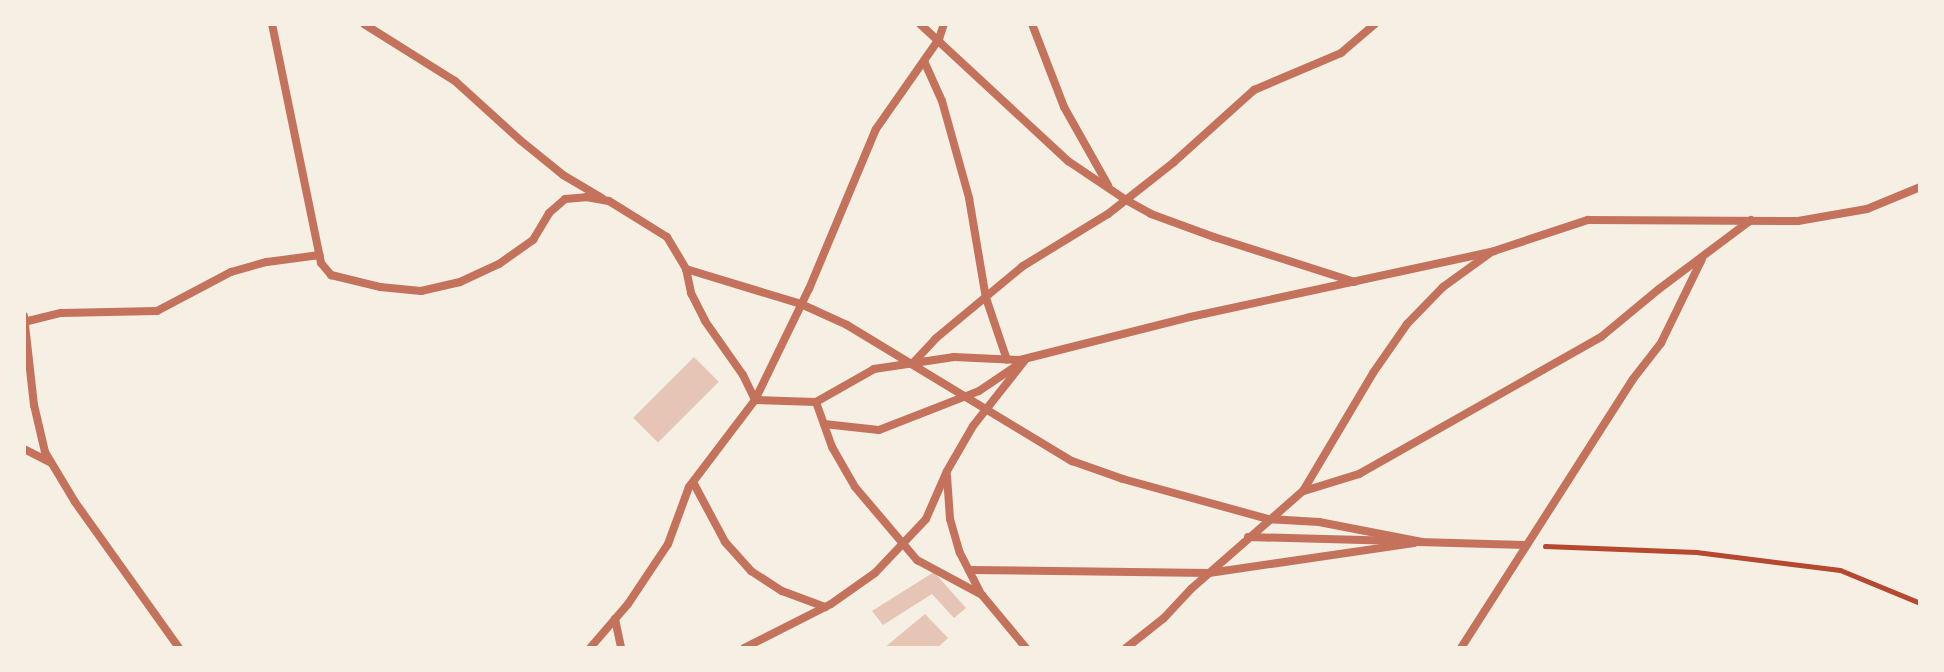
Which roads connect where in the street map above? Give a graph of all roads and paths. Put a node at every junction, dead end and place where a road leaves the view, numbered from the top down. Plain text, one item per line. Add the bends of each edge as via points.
1 (272, 24) edge
2 (364, 24) edge
3 (920, 24) edge
4 (944, 24) edge
5 (1032, 24) edge
6 (1375, 24) edge
7 (939, 39) junction
8 (924, 61) junction
9 (1920, 187) edge
10 (1112, 191) junction
11 (605, 200) junction
12 (1126, 200) junction
13 (1751, 220) junction
14 (1494, 251) junction
15 (320, 255) junction
16 (1702, 259) junction
17 (686, 269) junction
18 (1356, 283) junction
19 (986, 298) junction
20 (801, 304) junction
21 (24, 320) edge
22 (1026, 358) junction
23 (1007, 360) junction
24 (913, 363) junction
25 (963, 397) junction
26 (755, 400) junction
27 (816, 402) junction
28 (984, 411) junction
29 (824, 424) junction
30 (24, 449) edge
31 (51, 462) junction
32 (947, 471) junction
33 (693, 482) junction
34 (1303, 491) junction
35 (1268, 519) junction
36 (1248, 537) junction
37 (1422, 542) junction
38 (903, 543) junction
39 (1525, 545) junction
40 (969, 570) junction
41 (1209, 573) junction
42 (982, 595) junction
43 (1920, 603) edge
44 (825, 607) junction
45 (615, 619) junction
46 (179, 648) edge
47 (590, 648) edge
48 (621, 648) edge
49 (744, 648) edge
50 (1026, 648) edge
51 (1126, 648) edge
52 (1461, 648) edge

1 - 15 street
2 - 11 street via 455,81 563,175
3 - 7 street
4 - 7 street
5 - 10 street via 1064,107
6 - 12 street via 1341,53 1254,90
7 - 8 street
7 - 10 street via 1026,125
8 - 19 street via 942,101 969,198
8 - 20 street via 876,129
9 - 13 street via 1867,209 1798,221
10 - 12 street
11 - 15 street via 565,199 533,240 499,264 460,282 421,291 331,275
11 - 17 street via 667,237
12 - 18 street via 1214,237
12 - 19 street via 1023,266
13 - 14 street via 1588,220
13 - 16 street
14 - 18 street
14 - 34 street via 1443,287 1407,324
15 - 21 street via 231,272 157,311 103,309
16 - 34 street via 1601,337 1359,474
16 - 39 street via 1661,343
17 - 20 street
17 - 26 street via 705,321
18 - 22 street
19 - 23 street
19 - 24 street
20 - 24 street
20 - 26 street
21 - 31 street via 34,405
22 - 23 street
22 - 25 street
22 - 28 street
23 - 24 street via 954,357
24 - 25 street
24 - 27 street via 874,369
25 - 28 street
25 - 29 street via 879,430
26 - 27 street
26 - 33 street
27 - 29 street
28 - 32 street
28 - 35 street via 1072,461
29 - 38 street via 855,487
30 - 31 street
31 - 46 street
32 - 38 street via 926,519
32 - 40 street via 950,519
33 - 44 street via 725,542 751,571 782,591
33 - 45 street via 668,544
34 - 35 street
35 - 36 street
35 - 37 street via 1319,522
36 - 37 street
36 - 41 street
37 - 39 street
37 - 41 street
38 - 42 street via 917,560
38 - 44 street via 875,573
39 - 43 path via 1696,552 1840,570
39 - 52 street
40 - 41 street
40 - 42 street
41 - 51 street
42 - 50 street
44 - 49 street
45 - 47 street
45 - 48 street

